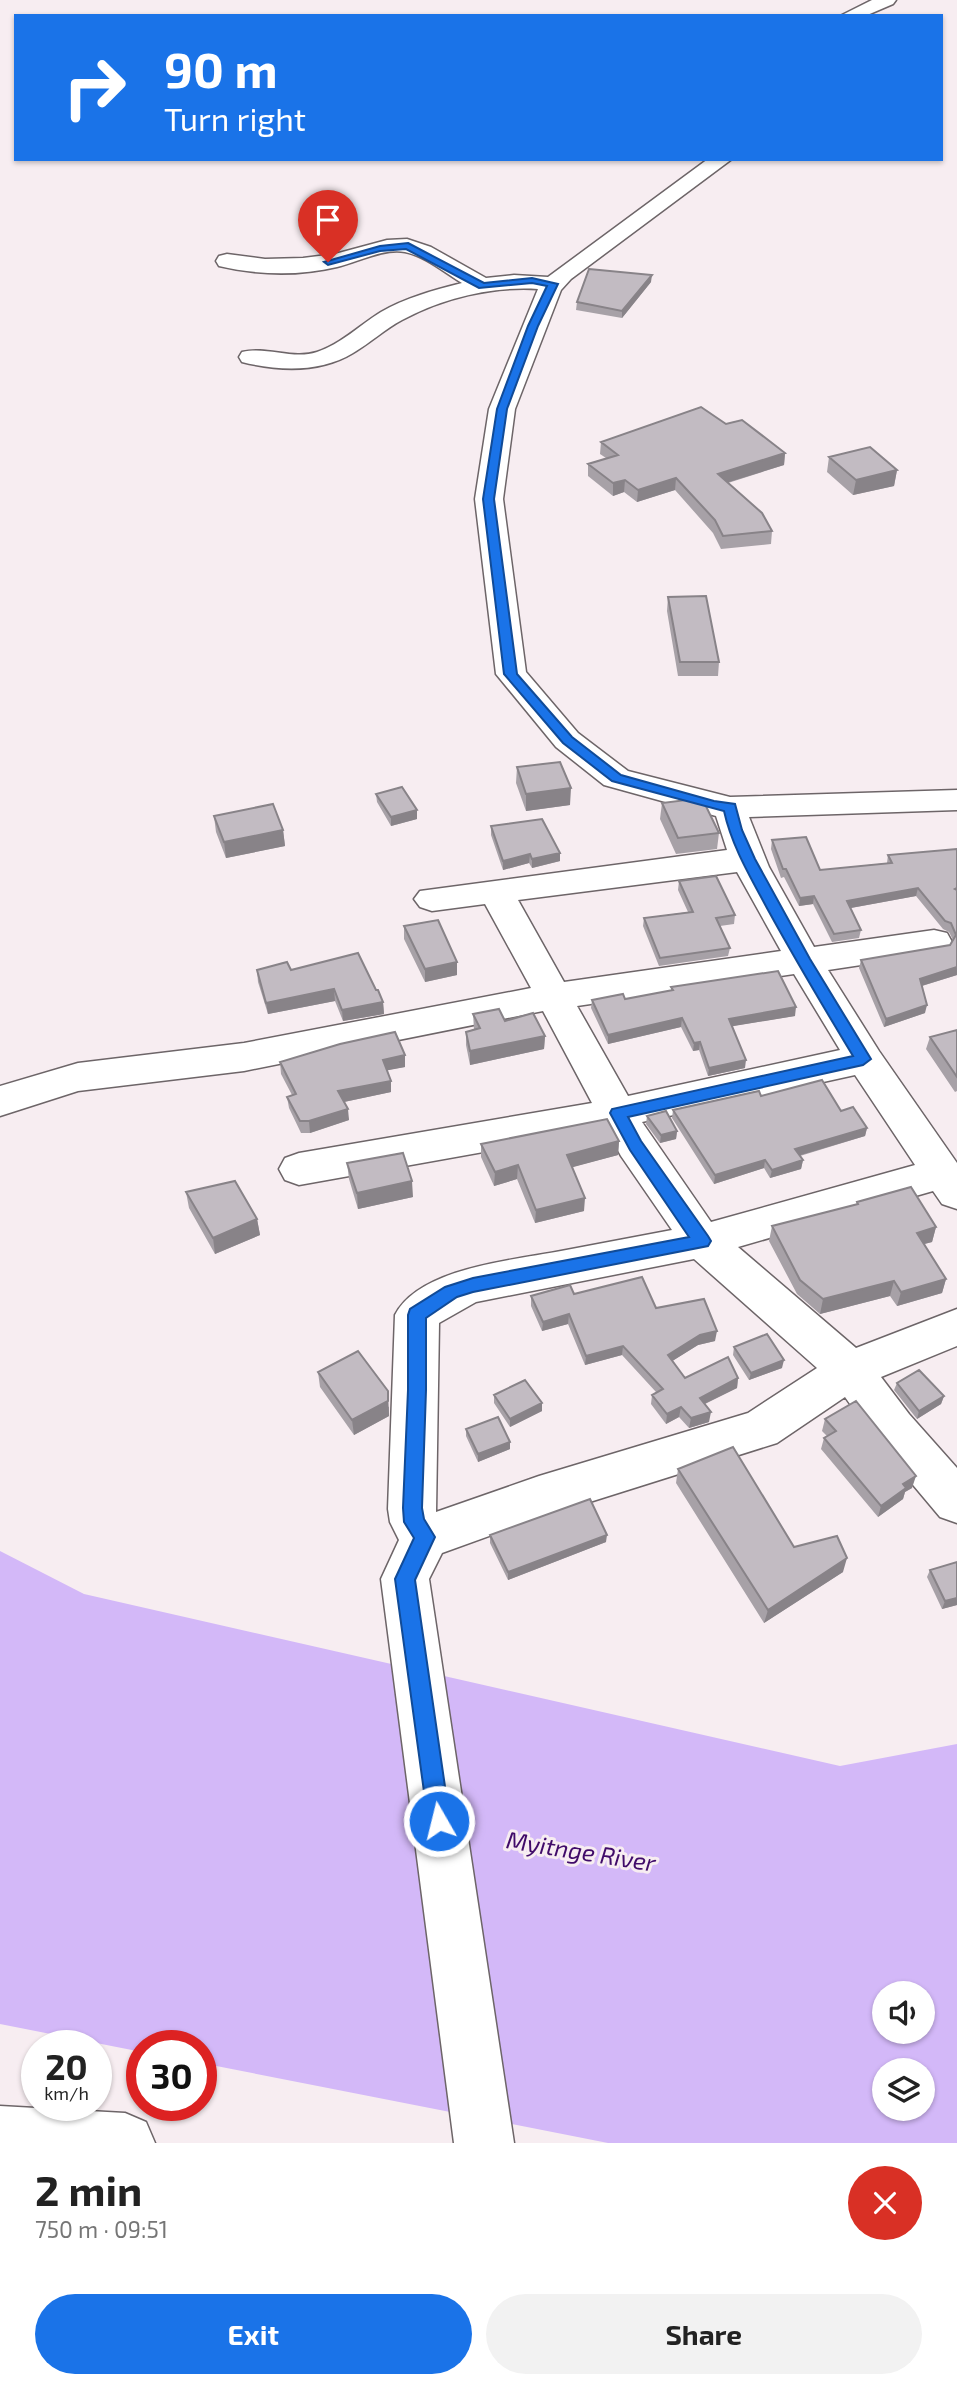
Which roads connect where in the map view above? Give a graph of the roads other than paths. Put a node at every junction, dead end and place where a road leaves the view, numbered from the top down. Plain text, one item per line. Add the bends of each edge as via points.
1 (887, 0) edge
2 (854, 14) edge
3 (719, 161) edge
4 (227, 261) dead end
5 (553, 284) junction
6 (483, 286) junction
7 (251, 357) dead end
8 (957, 800) edge
9 (730, 807) junction
10 (748, 859) junction
11 (496, 891) junction
12 (432, 899) dead end
13 (934, 942) dead end
14 (803, 960) junction
15 (555, 996) junction
16 (863, 1059) junction
17 (0, 1101) edge
18 (618, 1113) junction
19 (299, 1169) dead end
20 (949, 1184) edge
21 (702, 1241) junction
22 (957, 1326) edge
23 (850, 1370) junction
24 (957, 1502) edge
25 (415, 1558) junction
26 (0, 2136) edge
27 (125, 2143) edge
28 (484, 2143) edge

1 - 2 street
3 - 5 street
4 - 6 street via 257,267 309,264 408,246
5 - 6 street via 532,280
5 - 9 street via 502,409 489,499 511,674 568,740 616,778
6 - 7 street via 394,314 315,360
8 - 9 street
9 - 10 street
10 - 11 street
10 - 14 street
11 - 12 street
11 - 15 street
13 - 14 street
14 - 15 street
14 - 16 street
15 - 17 street via 244,1057 78,1077
15 - 18 street
16 - 18 street
16 - 20 street
18 - 19 street
18 - 21 street
20 - 21 street
21 - 23 street
21 - 25 street via 473,1285 451,1292 416,1315
22 - 23 street
23 - 24 street
23 - 25 street via 761,1429 539,1497
25 - 28 street
26 - 27 street

